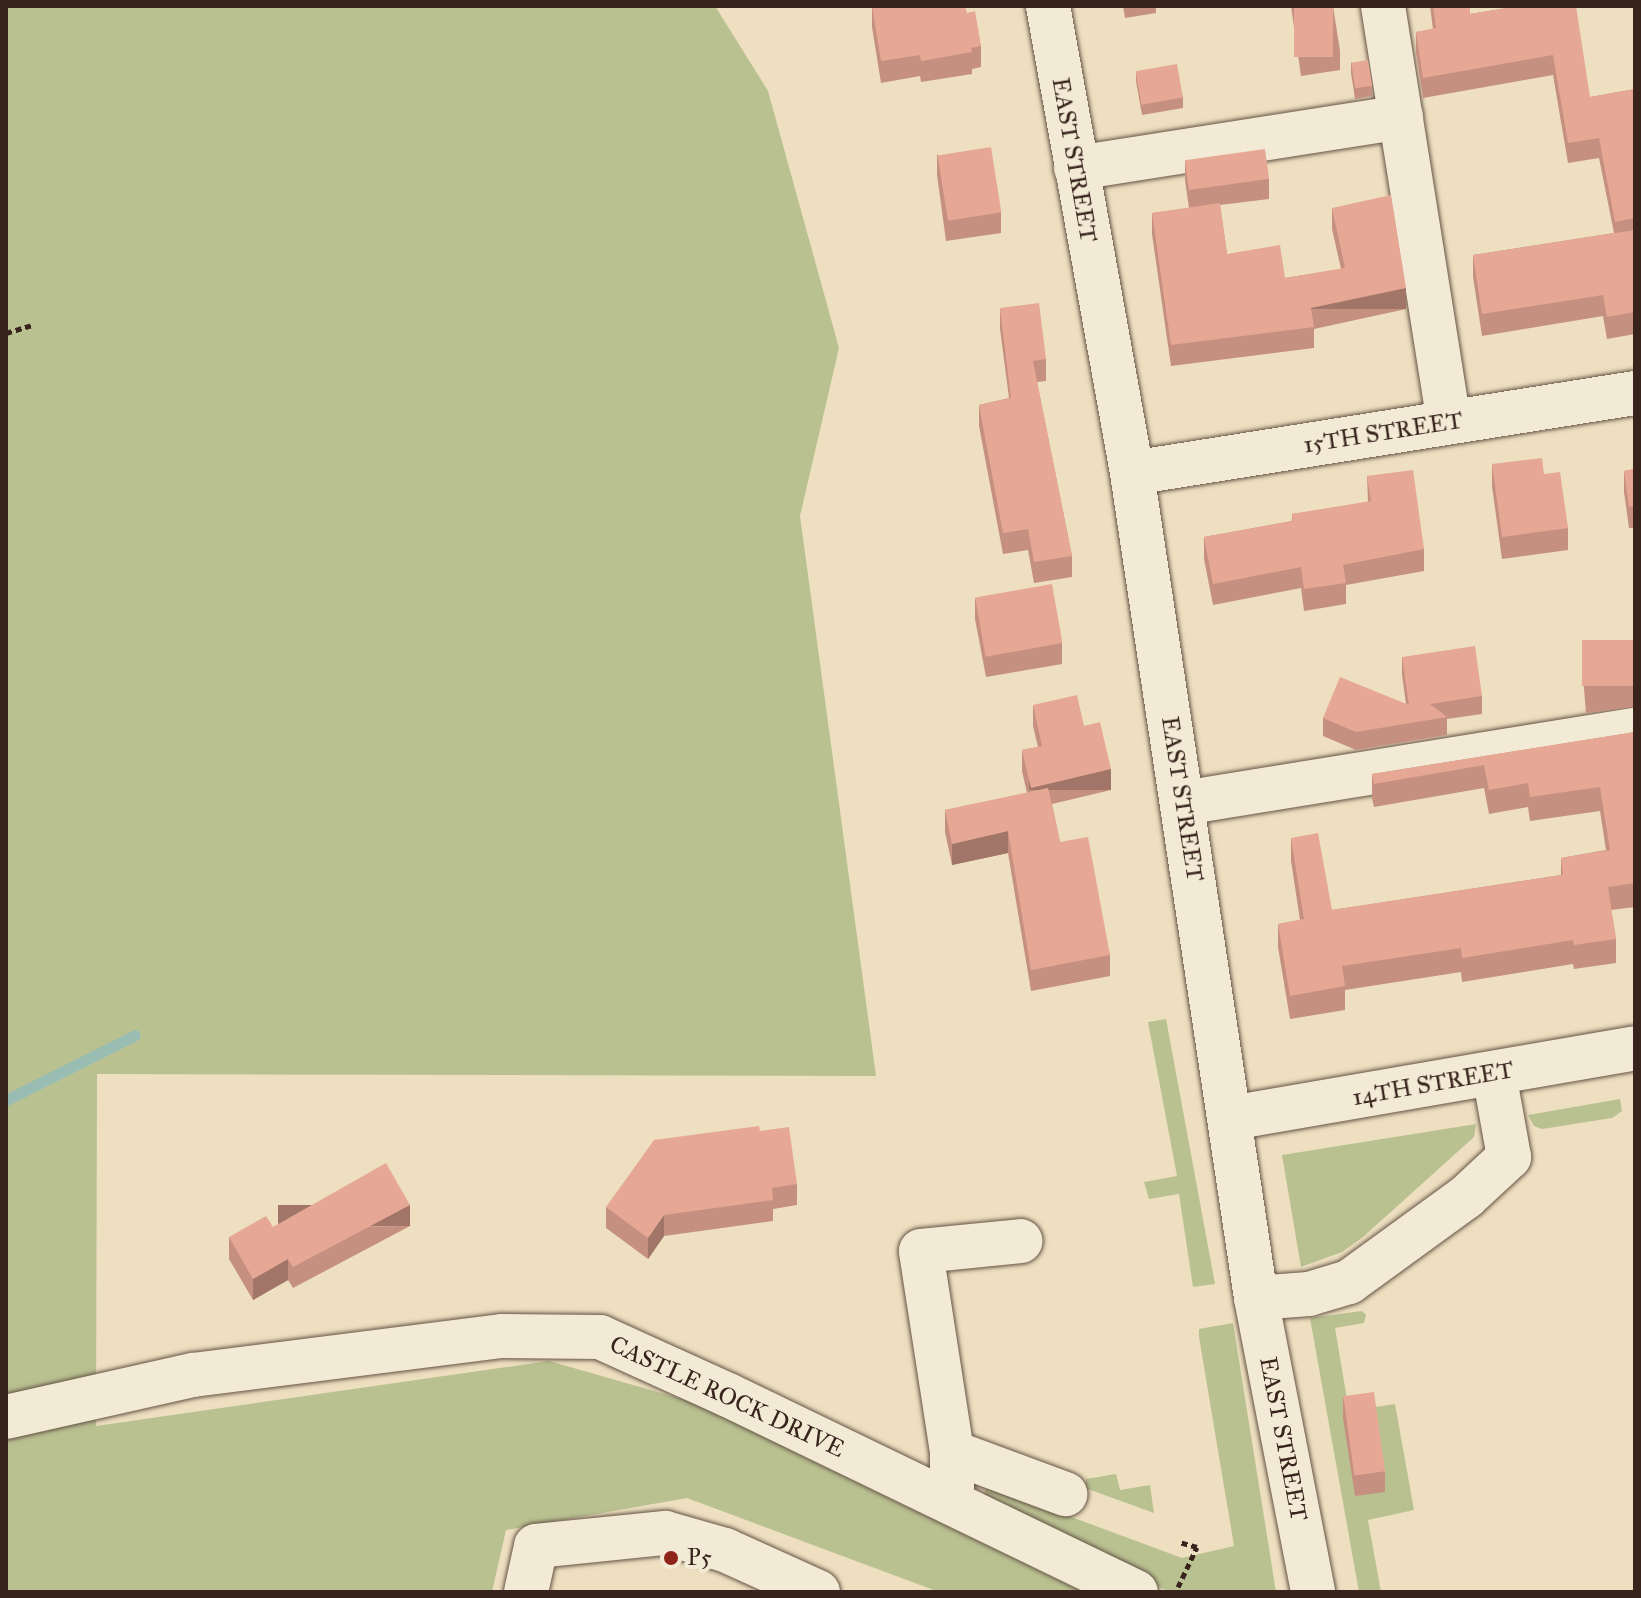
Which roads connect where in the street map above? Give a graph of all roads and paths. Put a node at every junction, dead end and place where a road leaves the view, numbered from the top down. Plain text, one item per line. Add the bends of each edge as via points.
1 (1048, 6) edge
2 (1383, 6) edge
3 (1401, 117) junction
4 (1076, 168) junction
5 (32, 325) dead end
6 (6, 333) edge
7 (1635, 393) edge
8 (1449, 421) junction
9 (1132, 473) junction
10 (1635, 730) edge
11 (1183, 803) junction
12 (1635, 1048) edge
13 (1494, 1074) junction
14 (1231, 1118) junction
15 (1021, 1241) dead end
16 (1256, 1298) junction
17 (6, 1417) edge
18 (952, 1452) junction
19 (1065, 1494) dead end
20 (952, 1503) junction
21 (1180, 1542) dead end
22 (526, 1592) edge
23 (818, 1592) edge
24 (1136, 1592) edge
25 (1176, 1592) edge
26 (1313, 1592) edge

1 - 4 street, EAST STREET
2 - 3 street
3 - 4 street
3 - 8 street
4 - 9 street, EAST STREET
5 - 6 path
7 - 8 street, 15TH STREET
8 - 9 street, 15TH STREET
9 - 11 street, EAST STREET
10 - 11 street
11 - 14 street, EAST STREET
12 - 13 street, 14TH STREET
13 - 14 street, 14TH STREET
13 - 16 street via 1509,1157 1466,1197 1349,1282 1309,1294
14 - 16 street, EAST STREET
15 - 18 street via 921,1251
16 - 26 street, EAST STREET
17 - 20 street, CASTLE ROCK DRIVE via 193,1375 502,1336 600,1337
18 - 19 street
18 - 20 street
20 - 24 street, CASTLE ROCK DRIVE
21 - 25 path via 1197,1547
22 - 23 street via 536,1546 665,1533 725,1550

